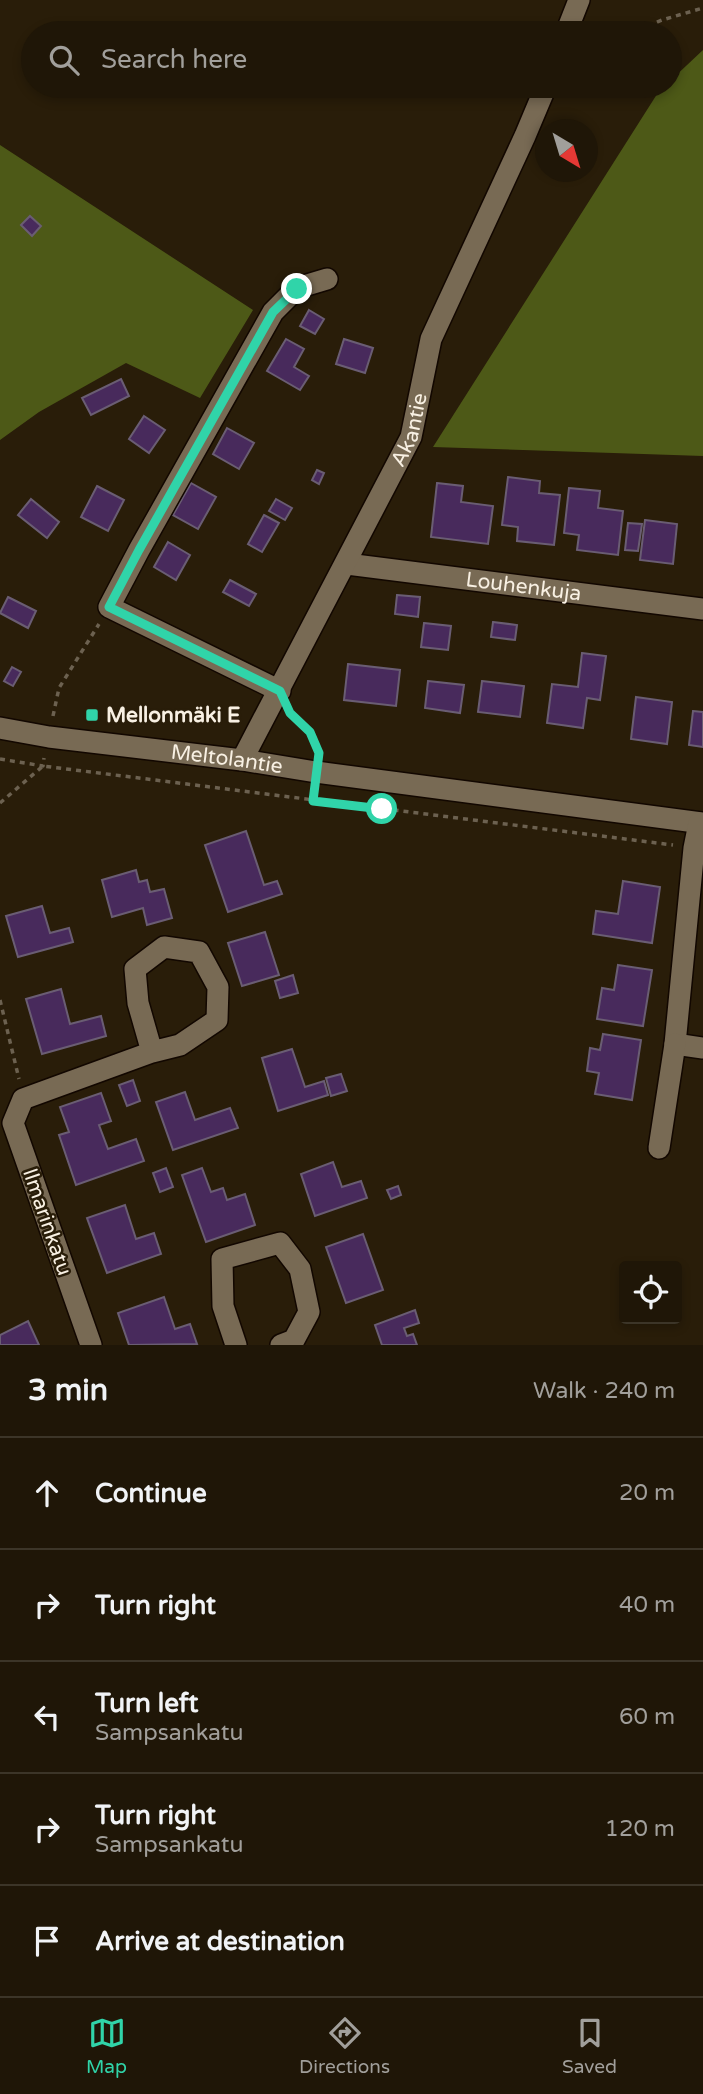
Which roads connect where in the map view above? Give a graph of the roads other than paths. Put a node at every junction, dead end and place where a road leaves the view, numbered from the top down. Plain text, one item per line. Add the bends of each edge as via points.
1 (579, 0) edge
2 (571, 21) edge
3 (541, 98) edge
4 (327, 279) dead end
5 (347, 564) junction
6 (703, 609) edge
7 (280, 691) junction
8 (0, 728) edge
9 (242, 760) junction
10 (701, 823) edge
11 (675, 1044) junction
12 (703, 1048) edge
13 (152, 1052) junction
14 (659, 1149) dead end
15 (91, 1345) edge
16 (236, 1345) edge
17 (281, 1345) edge

1 - 2 street
3 - 5 street, Akantie via 431,339 411,438
4 - 7 street via 297,289 273,312 109,607
5 - 6 street, Louhenkuja
5 - 7 street, Akantie
7 - 9 street, Akantie
8 - 9 street, Meltolantie
9 - 10 street, Meltolantie
10 - 11 street via 694,848
11 - 12 street
11 - 14 street
13 - 13 street via 180,1045 217,1020 218,987 198,952 164,947 135,969 138,1003
13 - 15 street, Ilmarinkatu via 23,1099 13,1123
16 - 17 street via 223,1306 222,1259 280,1243 300,1269 309,1312 294,1340

